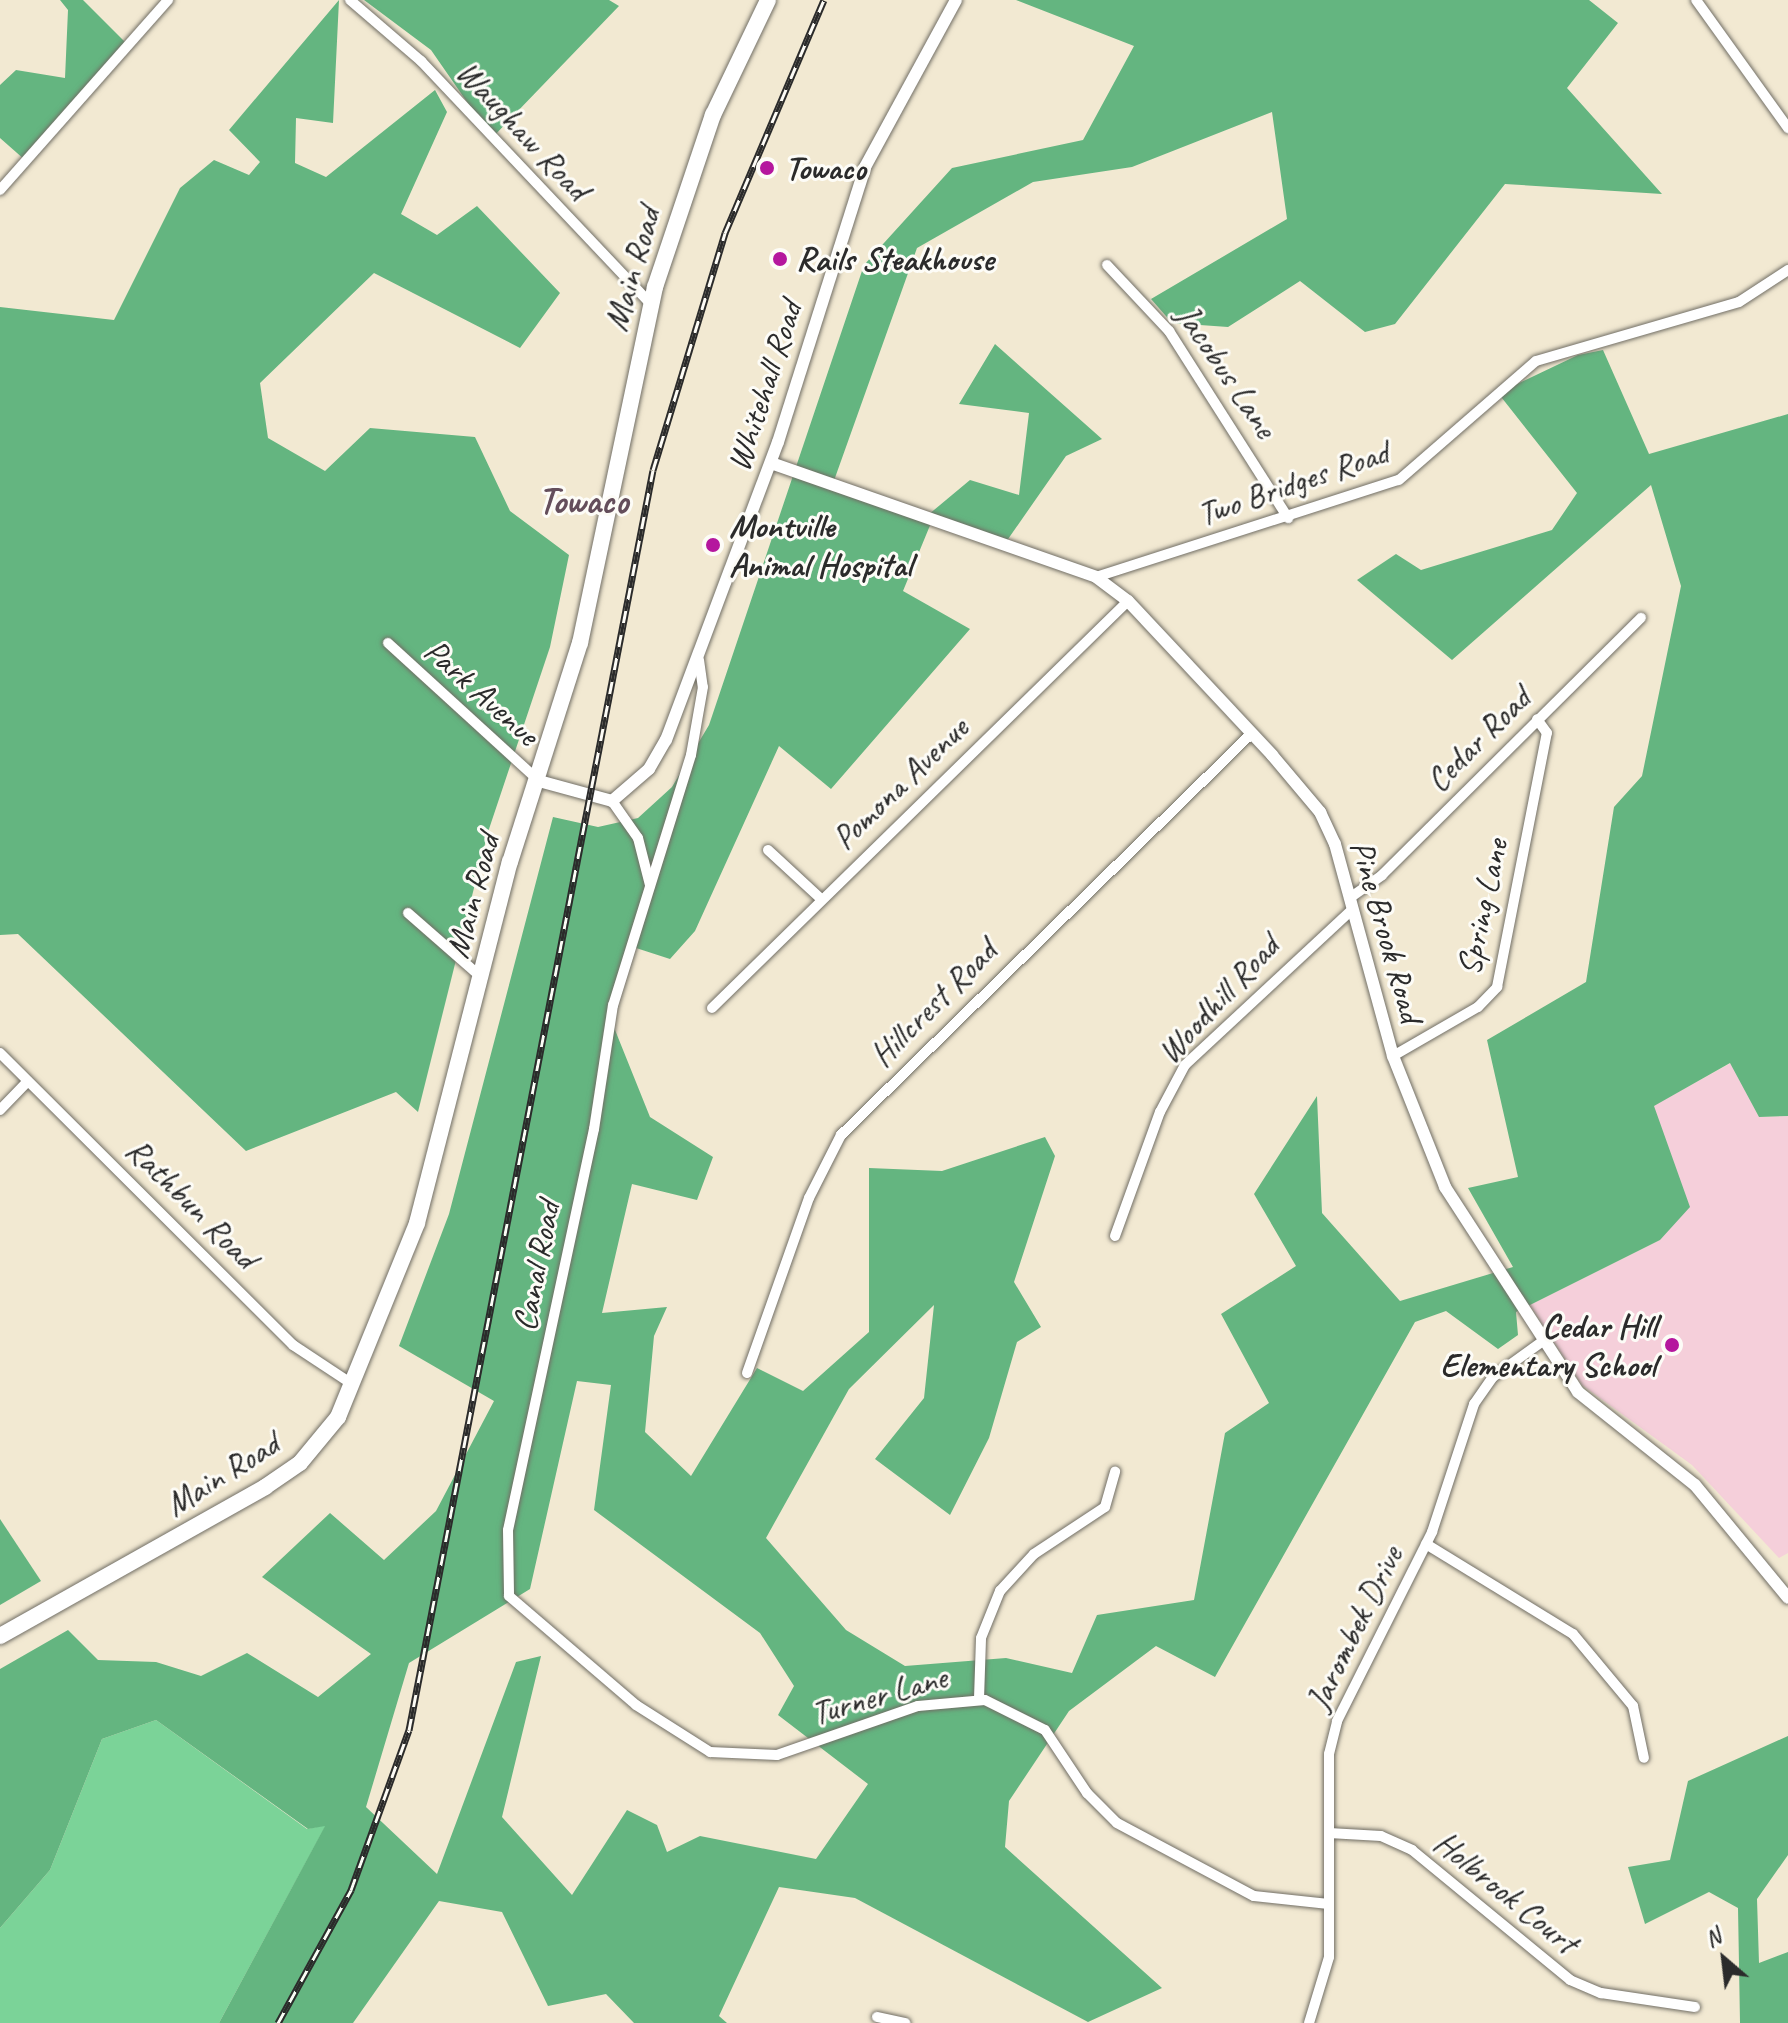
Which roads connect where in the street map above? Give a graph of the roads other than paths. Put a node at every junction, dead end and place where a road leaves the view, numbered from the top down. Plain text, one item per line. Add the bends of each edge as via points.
1 (168, 0) edge
2 (350, 0) edge
3 (768, 0) edge
4 (956, 0) edge
5 (1696, 0) edge
6 (1788, 128) edge
7 (0, 190) edge
8 (1107, 265) dead end
9 (1788, 270) edge
10 (651, 304) junction
11 (771, 463) junction
12 (1288, 518) junction
13 (1096, 577) junction
14 (1128, 601) junction
15 (1641, 618) dead end
16 (388, 643) dead end
17 (699, 660) junction
18 (1537, 719) junction
19 (1251, 734) junction
20 (539, 781) junction
21 (612, 801) junction
22 (768, 850) dead end
23 (651, 887) junction
24 (820, 898) junction
25 (1352, 903) junction
26 (408, 913) dead end
27 (481, 977) junction
28 (712, 1008) dead end
29 (0, 1053) edge
30 (1393, 1056) junction
31 (28, 1081) junction
32 (0, 1110) edge
33 (1115, 1236) dead end
34 (1543, 1341) junction
35 (747, 1373) dead end
36 (352, 1384) junction
37 (1115, 1471) dead end
38 (1426, 1544) junction
39 (1788, 1598) edge
40 (0, 1636) edge
41 (554, 1638) joint
42 (979, 1699) junction
43 (1644, 1758) dead end
44 (1329, 1833) junction
45 (1329, 1904) junction
46 (1695, 2007) dead end
47 (877, 2017) dead end
48 (905, 2023) edge
49 (1309, 2023) edge

1 - 7 street
2 - 10 street, Waughaw Road via 421,61
3 - 10 main road, Main Road via 713,115
4 - 11 street, Whitehall Road via 865,167
5 - 6 street
8 - 12 street, Jacobus Lane via 1169,331
9 - 12 street, Two Bridges Road via 1739,302 1551,353 1513,376 1399,480
10 - 20 main road, Main Road via 580,643
11 - 13 street, Pine Brook Road
11 - 17 street, Whitehall Road
12 - 13 street, Two Bridges Road
13 - 14 street, Pine Brook Road
14 - 19 street, Pine Brook Road
14 - 24 street, Pomona Avenue
15 - 18 street, Cedar Road
16 - 20 street, Park Avenue
17 - 21 street, Whitehall Road via 649,769
17 - 23 street, Canal Road via 703,687 691,755
18 - 25 street, Cedar Road
18 - 30 street, Spring Lane via 1547,733 1497,987 1478,1007
19 - 25 street, Pine Brook Road via 1320,812
19 - 35 street, Hillcrest Road via 841,1135 809,1198
20 - 21 street
20 - 27 main road, Main Road
21 - 23 street via 638,838
22 - 24 street
23 - 41 street, Canal Road via 613,1005 594,1129 508,1530 509,1596
24 - 28 street, Pomona Avenue
25 - 30 street, Pine Brook Road
25 - 33 street, Woodhill Road via 1185,1065 1160,1112
26 - 27 street
27 - 36 main road, Main Road via 417,1223
29 - 31 street, Rathbun Road
30 - 34 street, Pine Brook Road via 1434,1167
31 - 32 street
31 - 36 street, Rathbun Road via 293,1345
34 - 38 street, Jarombek Drive via 1493,1377 1474,1404
34 - 39 street, Pine Brook Road via 1593,1408 1702,1492
36 - 40 main road, Main Road via 338,1417 300,1463
37 - 42 street via 1105,1507 1034,1554 1000,1591 981,1638
38 - 43 street via 1573,1634 1633,1706
38 - 44 street, Jarombek Drive via 1337,1721
41 - 42 street, Turner Lane via 679,1738 726,1756 777,1755 918,1706
42 - 45 street, Turner Lane via 1017,1711 1045,1730 1087,1793 1117,1823 1254,1896
44 - 45 street, Jarombek Drive
44 - 46 street, Holbrook Court via 1381,1836 1412,1850 1570,1980 1601,1993
45 - 49 street, Jarombek Drive via 1325,1983
47 - 48 street

